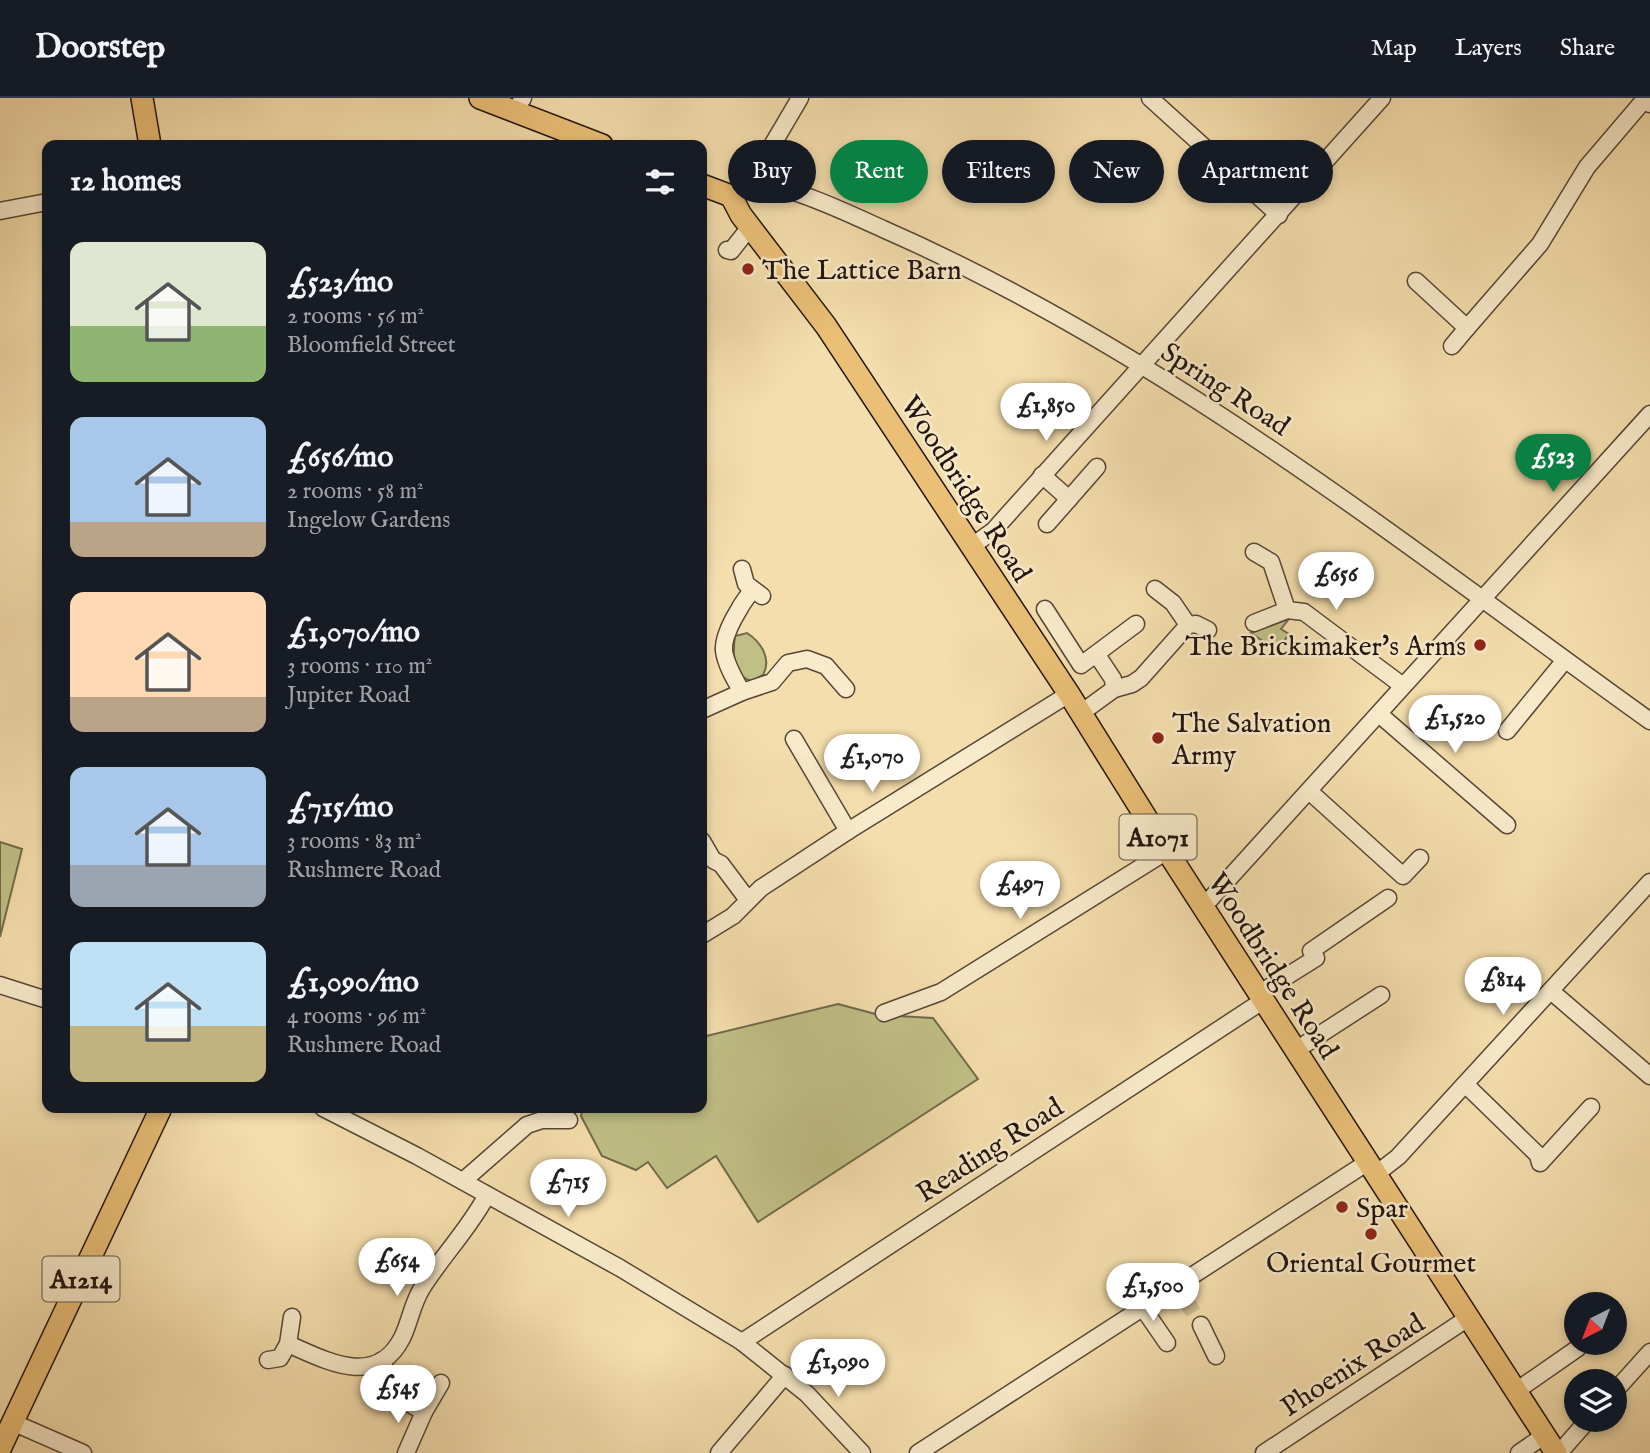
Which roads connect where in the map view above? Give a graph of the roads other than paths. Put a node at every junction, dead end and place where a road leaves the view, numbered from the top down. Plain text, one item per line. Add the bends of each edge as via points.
1 (142, 98) edge
2 (480, 98) edge
3 (800, 98) edge
4 (1150, 98) edge
5 (1382, 98) edge
6 (1647, 100) edge
7 (519, 104) edge
8 (149, 140) edge
9 (591, 140) edge
10 (776, 140) edge
11 (707, 187) edge
12 (728, 195) edge
13 (816, 201) edge
14 (42, 203) edge
15 (735, 203) edge
16 (0, 211) edge
17 (1279, 215) junction
18 (750, 227) junction
19 (727, 250) dead end
20 (1416, 281) dead end
21 (1467, 328) junction
22 (1452, 346) dead end
23 (1142, 364) junction
24 (1650, 414) edge
25 (1097, 467) dead end
26 (1042, 475) junction
27 (1069, 499) junction
28 (1047, 524) dead end
29 (972, 546) junction
30 (1254, 551) dead end
31 (742, 569) dead end
32 (1155, 589) dead end
33 (1483, 599) junction
34 (1045, 609) dead end
35 (1287, 610) junction
36 (1254, 623) dead end
37 (1136, 624) dead end
38 (1188, 625) junction
39 (1208, 630) dead end
40 (1097, 655) junction
41 (1565, 660) junction
42 (1403, 686) junction
43 (846, 689) dead end
44 (1114, 689) junction
45 (742, 692) junction
46 (1069, 694) junction
47 (707, 708) edge
48 (1082, 713) junction
49 (1379, 714) junction
50 (1650, 721) edge
51 (1507, 730) dead end
52 (794, 739) dead end
53 (1309, 791) junction
54 (1507, 825) dead end
55 (848, 831) junction
56 (707, 850) edge
57 (1167, 851) junction
58 (1420, 858) dead end
59 (1650, 882) edge
60 (1388, 898) dead end
61 (748, 900) junction
62 (1204, 906) junction
63 (707, 932) edge
64 (0, 985) edge
65 (1552, 992) junction
66 (1381, 995) dead end
67 (1262, 996) junction
68 (42, 998) edge
69 (884, 1013) dead end
70 (1296, 1050) junction
71 (1650, 1076) edge
72 (1465, 1084) junction
73 (1591, 1107) dead end
74 (159, 1113) edge
75 (333, 1113) edge
76 (545, 1114) edge
77 (569, 1120) dead end
78 (1372, 1168) junction
79 (463, 1181) junction
80 (487, 1195) junction
81 (1143, 1307) junction
82 (292, 1317) dead end
83 (1468, 1318) junction
84 (1201, 1325) tunnel mouth
85 (742, 1342) junction
86 (1167, 1343) dead end
87 (288, 1344) junction
88 (1650, 1352) edge
89 (1568, 1355) edge
90 (1216, 1356) dead end
91 (268, 1360) dead end
92 (381, 1361) junction
93 (786, 1375) junction
94 (1627, 1378) edge
95 (441, 1383) dead end
96 (1516, 1391) junction
97 (424, 1412) junction
98 (12, 1422) junction
99 (1572, 1432) edge
100 (1553, 1447) edge
101 (0, 1449) edge
102 (1268, 1452) edge
103 (83, 1453) edge
104 (406, 1453) edge
105 (719, 1453) edge
106 (862, 1453) edge
107 (918, 1453) edge
108 (1518, 1453) edge

1 - 8 main road
2 - 7 main road
3 - 10 street
4 - 17 street
5 - 17 street
6 - 21 street via 1587,167 1540,244
7 - 9 main road
11 - 12 main road
13 - 23 street, Spring Road via 1037,303
14 - 16 street
15 - 18 main road, Woodbridge Road / A1071
17 - 23 street
18 - 19 street via 731,251
18 - 29 main road, Woodbridge Road / A1071 via 826,326
20 - 21 street
21 - 22 street
23 - 26 street
23 - 33 street, Spring Road via 1303,470
24 - 33 street
25 - 27 street
26 - 27 street
26 - 29 street via 993,531
27 - 28 street
29 - 46 main road, Woodbridge Road / A1071
30 - 35 street via 1271,562
31 - 45 street via 746,584 757,593 737,613 724,642
32 - 38 street via 1173,603
33 - 41 street, Spring Road
33 - 42 street
34 - 40 street via 1081,665
35 - 36 street
35 - 42 street via 1304,612
37 - 40 street
38 - 39 street
38 - 44 street via 1141,678
40 - 44 street
41 - 50 street, Spring Road
41 - 51 street
42 - 49 street
43 - 45 street via 826,666 807,659 788,663 772,682
44 - 48 street
45 - 47 street
46 - 48 main road, Woodbridge Road / A1071
46 - 55 street
48 - 57 main road, Woodbridge Road / A1071
49 - 53 street
49 - 54 street
52 - 55 street
53 - 58 street via 1403,876
53 - 62 street
55 - 61 street
56 - 61 street
57 - 62 main road, Woodbridge Road / A1071
57 - 69 street via 942,992
59 - 65 street
60 - 67 street, Reading Road via 1311,951 1316,958
61 - 63 street
62 - 67 main road, Woodbridge Road / A1071
64 - 68 street
65 - 71 street
65 - 72 street
66 - 70 street
67 - 70 main road, Woodbridge Road / A1071
67 - 85 street, Reading Road
70 - 78 main road, Woodbridge Road / A1071
72 - 73 street via 1538,1155 1540,1163
72 - 78 street via 1398,1157
74 - 98 main road, A1214
75 - 79 street
76 - 77 street
76 - 79 street
78 - 81 street via 1181,1292
78 - 83 main road, Woodbridge Road / A1071
79 - 80 street
80 - 85 street
80 - 92 street via 422,1287 402,1338
81 - 86 street
81 - 107 street
82 - 87 street
83 - 96 main road, Woodbridge Road / A1071
83 - 102 street, Phoenix Road
84 - 90 street
85 - 93 street
87 - 91 street via 280,1358
87 - 92 street via 340,1366
88 - 94 street
89 - 96 street
92 - 97 street via 401,1399
93 - 105 street
93 - 106 street
95 - 97 street
96 - 100 main road, Woodbridge Road / A1071
97 - 104 street
98 - 101 main road, A1214
98 - 103 street
99 - 100 street
100 - 108 street

